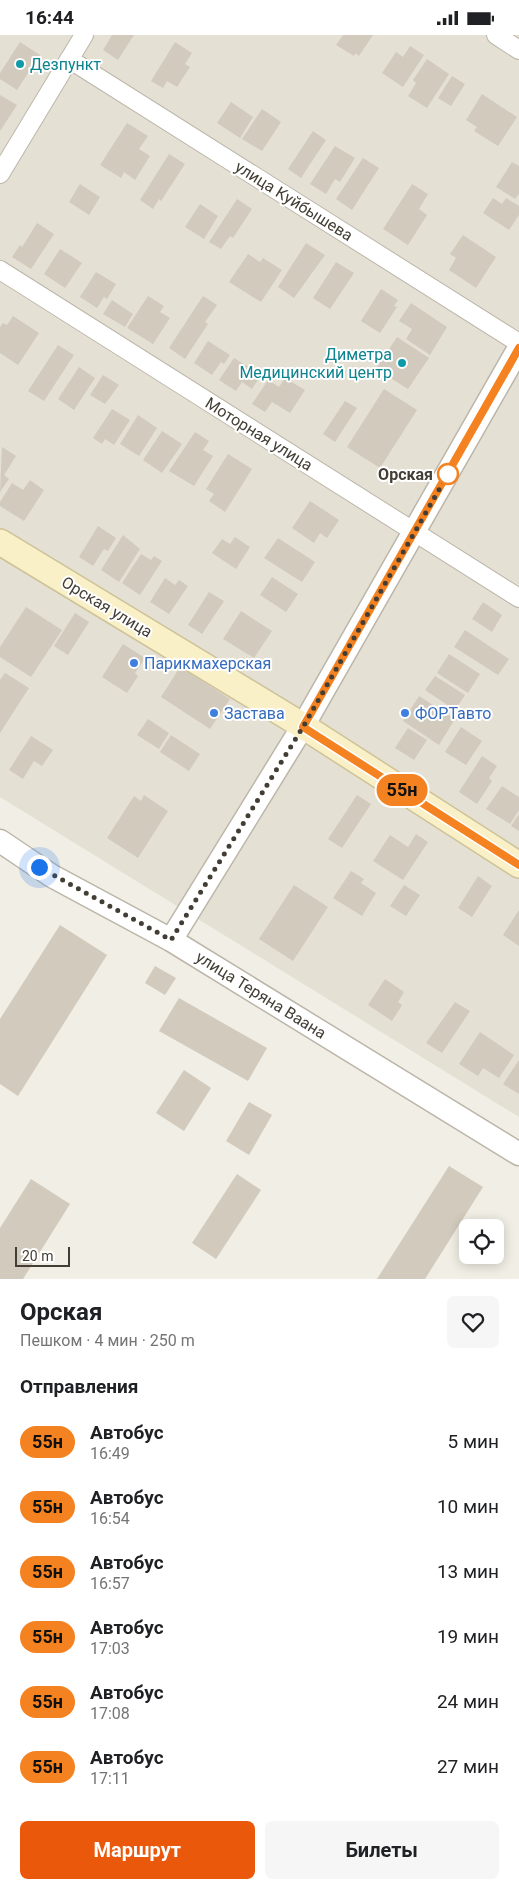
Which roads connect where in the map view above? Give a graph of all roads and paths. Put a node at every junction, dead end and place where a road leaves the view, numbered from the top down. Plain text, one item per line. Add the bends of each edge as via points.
1 (84, 35) edge
2 (496, 35) edge
3 (519, 50) edge
4 (69, 59) junction
5 (0, 174) edge
6 (0, 270) edge
7 (519, 343) edge
8 (519, 348) edge
9 (415, 532) junction
10 (0, 542) edge
11 (519, 598) edge
12 (303, 727) junction
13 (0, 841) edge
14 (519, 865) edge
15 (171, 940) junction
16 (519, 1154) edge

1 - 4 street
2 - 3 street
4 - 5 street
4 - 7 street, улица Куйбышева
6 - 9 street, Моторная улица
8 - 9 street
9 - 11 street, Моторная улица
9 - 12 street
10 - 12 main road, Орская улица
12 - 14 main road, Орская улица
12 - 15 street
13 - 15 street, улица Теряна Ваана via 52,876
15 - 16 street, улица Теряна Ваана

